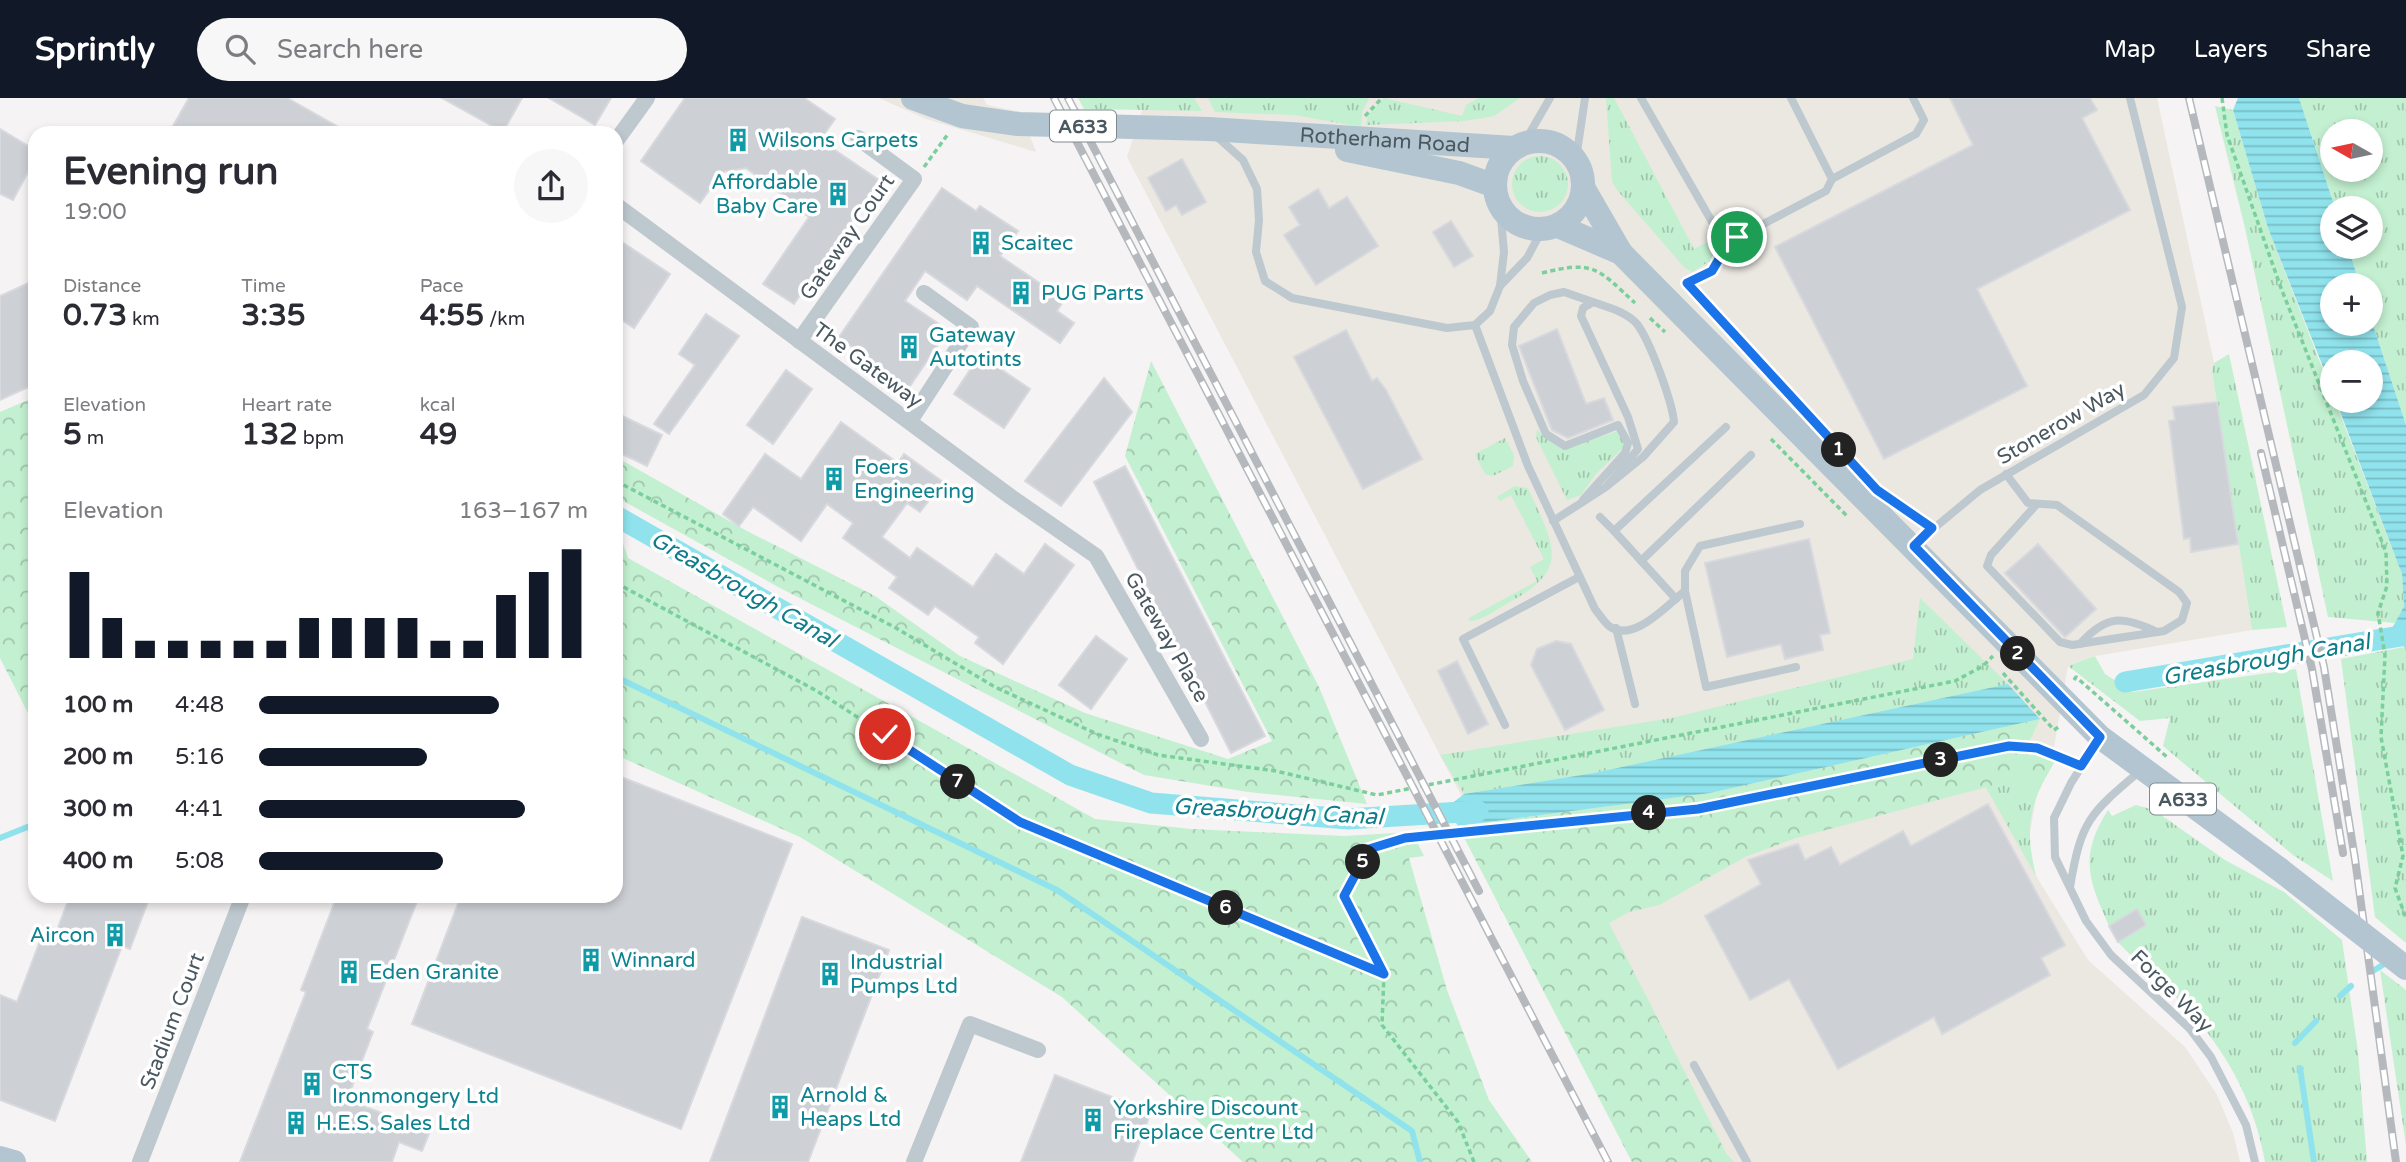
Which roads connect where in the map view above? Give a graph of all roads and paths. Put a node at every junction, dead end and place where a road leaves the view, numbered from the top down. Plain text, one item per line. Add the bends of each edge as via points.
1 (647, 98) edge
2 (913, 98) edge
3 (1550, 98) edge
4 (1585, 98) edge
5 (1641, 98) edge
6 (1791, 98) edge
7 (1913, 98) edge
8 (2130, 98) edge
9 (2222, 98) edge
10 (962, 116) junction
11 (1209, 130) junction
12 (623, 131) edge
13 (1257, 132) junction
14 (858, 138) dead end
15 (1519, 146) junction
16 (1576, 159) junction
17 (1832, 179) junction
18 (914, 180) junction
19 (1584, 189) junction
20 (1497, 196) junction
21 (623, 210) edge
22 (1550, 228) junction
23 (1729, 242) junction
24 (1622, 253) junction
25 (1542, 273) dead end
26 (1500, 286) junction
27 (924, 293) dead end
28 (1593, 302) junction
29 (1711, 310) dead end
30 (1475, 325) junction
31 (1670, 337) dead end
32 (799, 341) junction
33 (910, 421) junction
34 (1726, 427) dead end
35 (1765, 432) dead end
36 (1751, 455) dead end
37 (2006, 474) junction
38 (623, 485) edge
39 (1606, 486) junction
40 (2036, 505) junction
41 (1577, 508) junction
42 (1600, 517) dead end
43 (1850, 518) dead end
44 (1553, 521) junction
45 (1800, 524) dead end
46 (1614, 531) junction
47 (1914, 546) junction
48 (1096, 556) joint
49 (1641, 561) junction
50 (1578, 577) junction
51 (623, 587) edge
52 (1685, 591) junction
53 (1675, 599) junction
54 (1616, 628) junction
55 (2157, 632) junction
56 (2080, 644) junction
57 (1982, 651) dead end
58 (2005, 652) junction
59 (1796, 667) dead end
60 (2006, 676) dead end
61 (1635, 704) dead end
62 (1505, 725) dead end
63 (2095, 732) junction
64 (1201, 739) dead end
65 (2081, 766) junction
66 (2142, 769) junction
67 (2070, 887) junction
68 (240, 903) edge
69 (2406, 918) edge
70 (2406, 968) edge
71 (1384, 974) junction
72 (1038, 1051) dead end
73 (1694, 1065) dead end
74 (0, 1158) edge
75 (14, 1162) edge
76 (140, 1162) edge
77 (914, 1162) edge
78 (1474, 1162) edge
79 (1747, 1162) edge
80 (2255, 1162) edge

1 - 12 street
2 - 10 main road, Rotherham Road / A633
3 - 15 lane
4 - 16 lane
5 - 23 lane via 1723,241
6 - 17 lane
7 - 17 lane via 1924,120 1916,134
8 - 37 lane, Stonerow Way via 2182,307 2174,358 2144,395
9 - 69 path via 2227,135 2277,275 2386,552 2387,586 2378,613 2385,655 2381,737 2403,856 2395,888
10 - 11 main road, Rotherham Road / A633 via 1018,124
10 - 18 path
11 - 13 main road, Rotherham Road / A633
11 - 30 lane via 1243,160 1257,189 1256,252 1265,281 1292,298 1447,328
13 - 15 main road, Rotherham Road / A633
13 - 20 main road, Rotherham Road / A633 via 1459,173
14 - 18 street, Gateway Court
15 - 16 main road, Rotherham Road / A633 via 1553,142
15 - 20 main road, Rotherham Road via 1497,171
16 - 19 main road, Rotherham Road / A633
17 - 23 lane via 1826,191
18 - 32 street, Gateway Court
19 - 22 main road via 1571,217
19 - 24 main road, Rotherham Road / A633
20 - 22 main road, Rotherham Road / A633 via 1518,224
20 - 26 lane via 1504,251
21 - 32 street, The Gateway
22 - 24 main road, Rotherham Road / A633
22 - 26 lane
23 - 29 path via 1712,271 1687,283
24 - 47 main road, Rotherham Road / A633
25 - 31 path via 1576,265 1601,273
26 - 30 lane via 1490,311
27 - 33 street via 971,327
28 - 39 lane via 1583,308 1581,316 1628,416 1638,450
28 - 39 lane via 1636,324 1674,422
28 - 41 lane via 1564,292 1534,303 1514,327 1511,345 1546,434 1564,446 1618,425 1628,443 1625,453
30 - 44 lane
32 - 33 street, The Gateway
33 - 48 street, The Gateway
34 - 46 lane
35 - 43 path
36 - 49 lane
37 - 40 lane via 2022,498
37 - 47 lane, Stonerow Way via 1962,502
38 - 58 path via 896,628 995,687 1097,734 1158,755 1276,771 1377,795 1955,681
39 - 41 lane
40 - 55 lane via 2057,505 2179,592 2187,603 2186,613 2175,626
40 - 56 lane via 1987,566 2060,642
41 - 44 lane
42 - 46 lane
44 - 50 lane
45 - 52 lane via 1700,546 1685,571
46 - 49 lane
47 - 58 main road, Rotherham Road / A633
48 - 64 street, Gateway Place
49 - 53 lane
50 - 54 lane via 1595,609
50 - 62 lane via 1463,639
51 - 71 path via 817,691 1020,822
52 - 53 lane
52 - 59 lane via 1706,687
53 - 54 lane via 1646,624 1626,631
54 - 61 lane
55 - 56 lane
55 - 56 lane via 2129,620 2104,622
57 - 58 path
58 - 60 path
58 - 63 main road, Rotherham Road / A633
63 - 65 lane, Forge Way
63 - 66 main road, Rotherham Road / A633
65 - 67 lane, Forge Way via 2054,818 2055,857
65 - 71 path via 2037,748 2009,746 1698,809 1405,838 1369,849 1344,896
66 - 67 lane via 2097,808 2078,842
66 - 70 main road, Rotherham Road / A633, bridge
67 - 80 lane, Forge Way via 2086,921 2111,956 2190,1029 2211,1057 2246,1125
68 - 76 street, Stadium Court
71 - 78 path via 1382,1025 1458,1122
72 - 77 street via 970,1024
73 - 79 lane
74 - 75 main road

